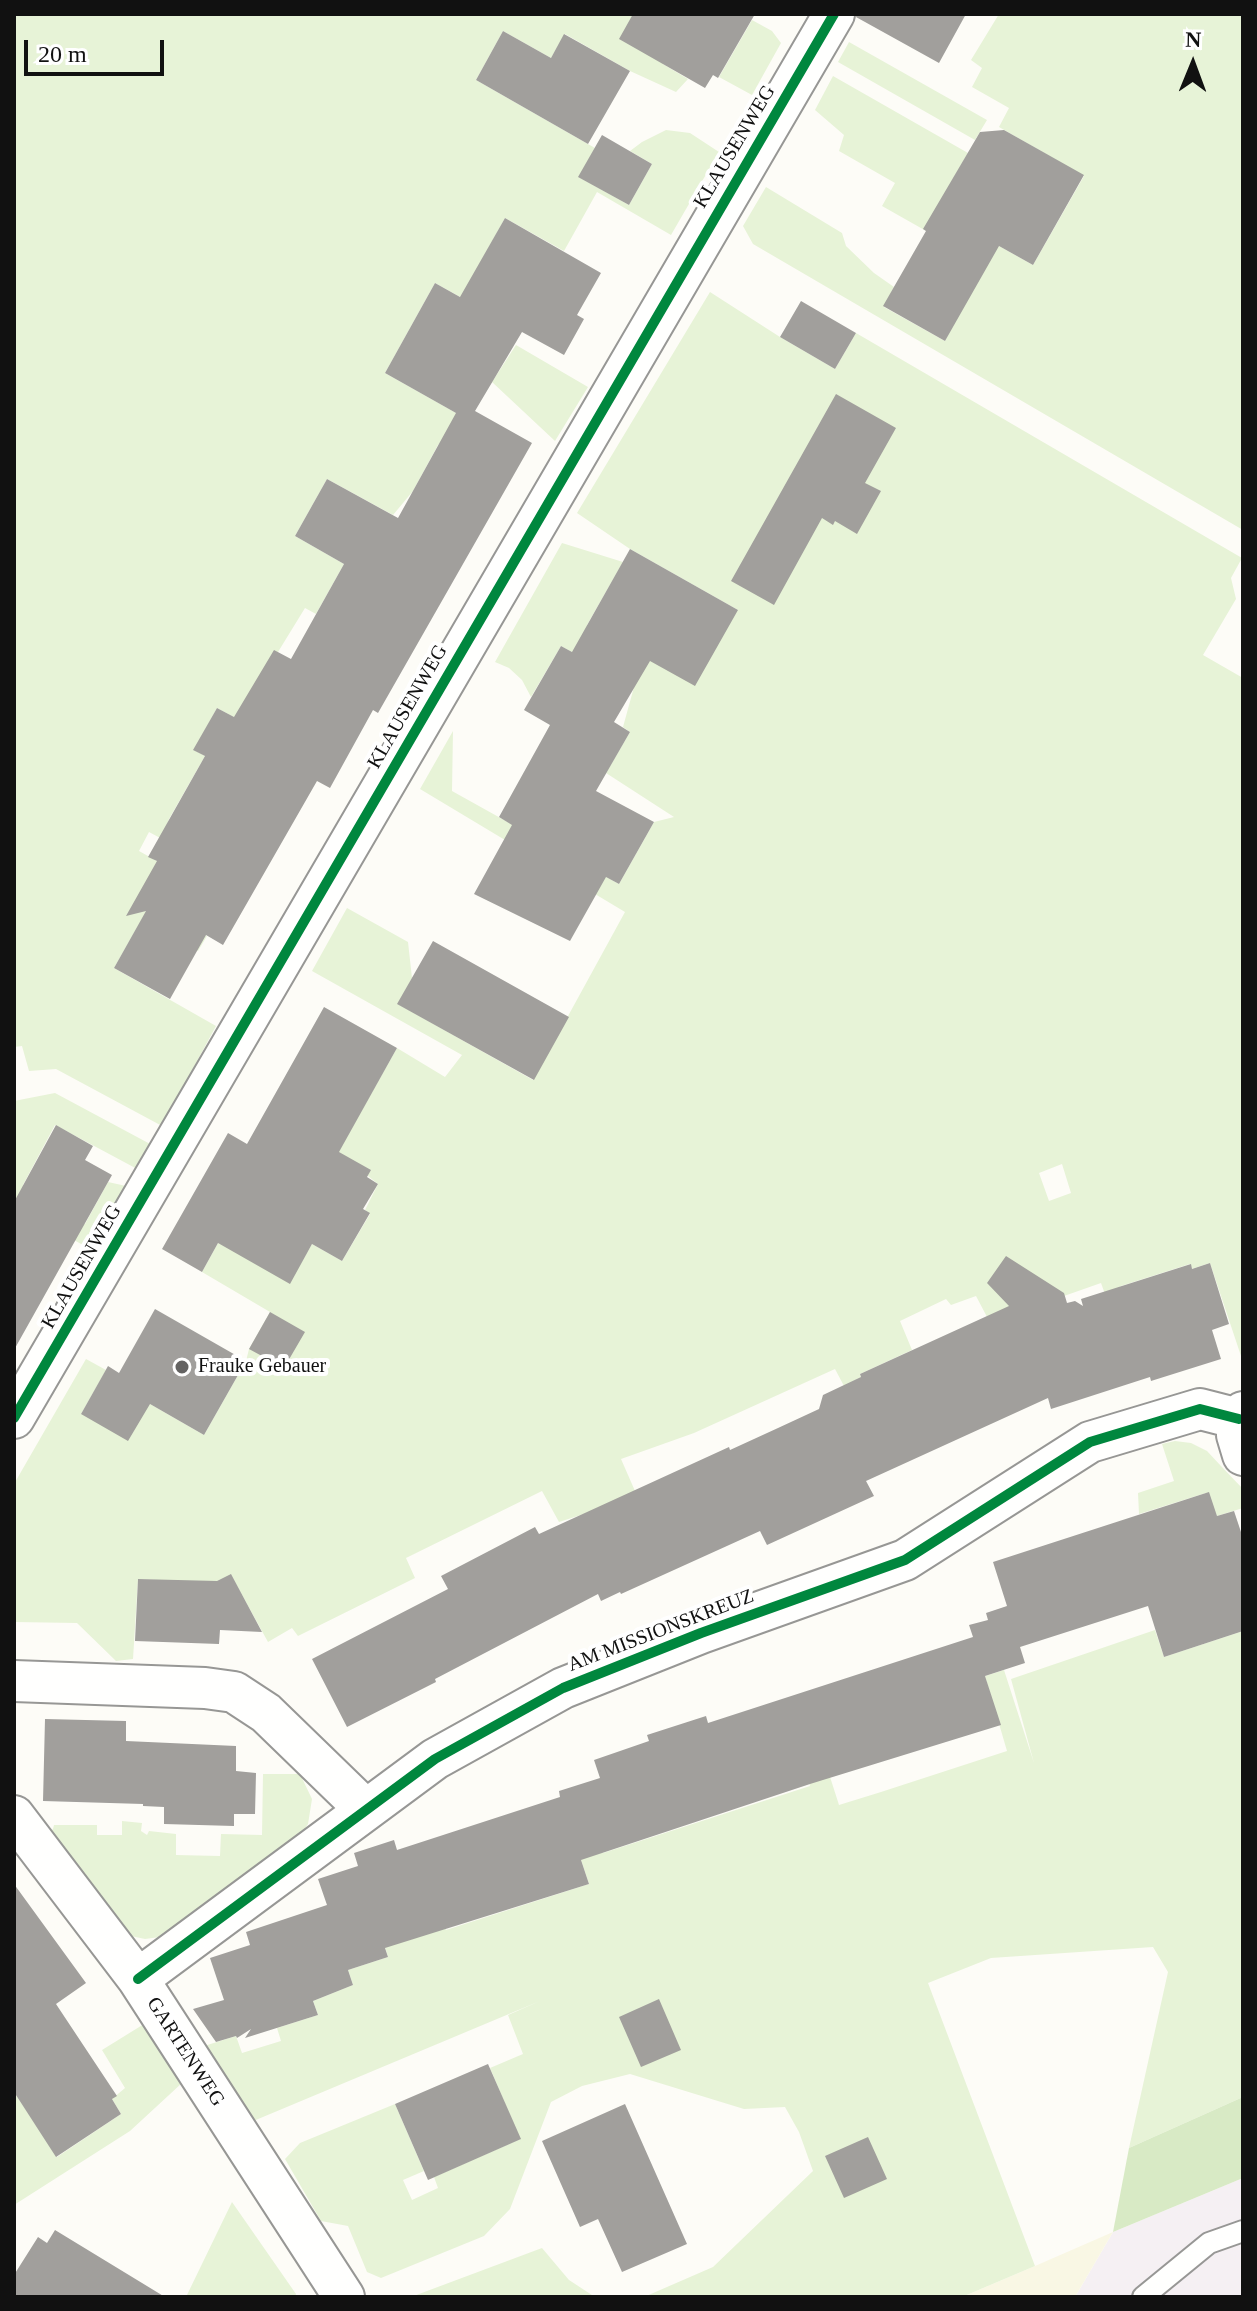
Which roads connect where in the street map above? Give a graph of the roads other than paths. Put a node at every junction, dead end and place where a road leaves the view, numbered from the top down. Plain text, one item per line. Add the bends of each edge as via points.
1 (834, 14) edge
2 (14, 1418) edge
3 (1242, 1429) edge
4 (14, 1681) edge
5 (365, 1809) junction
6 (14, 1816) edge
7 (138, 1979) junction
8 (1243, 2231) edge
9 (344, 2297) edge
10 (1143, 2297) edge

1 - 2 street, KLAUSENWEG
3 - 5 street, AM MISSIONSKREUZ via 1200,1409 1090,1442 905,1560 563,1688 435,1759
4 - 5 street via 234,1692 266,1713
5 - 7 street, AM MISSIONSKREUZ
6 - 7 street, GARTENWEG
7 - 9 street, GARTENWEG
8 - 10 lane via 1209,2243

